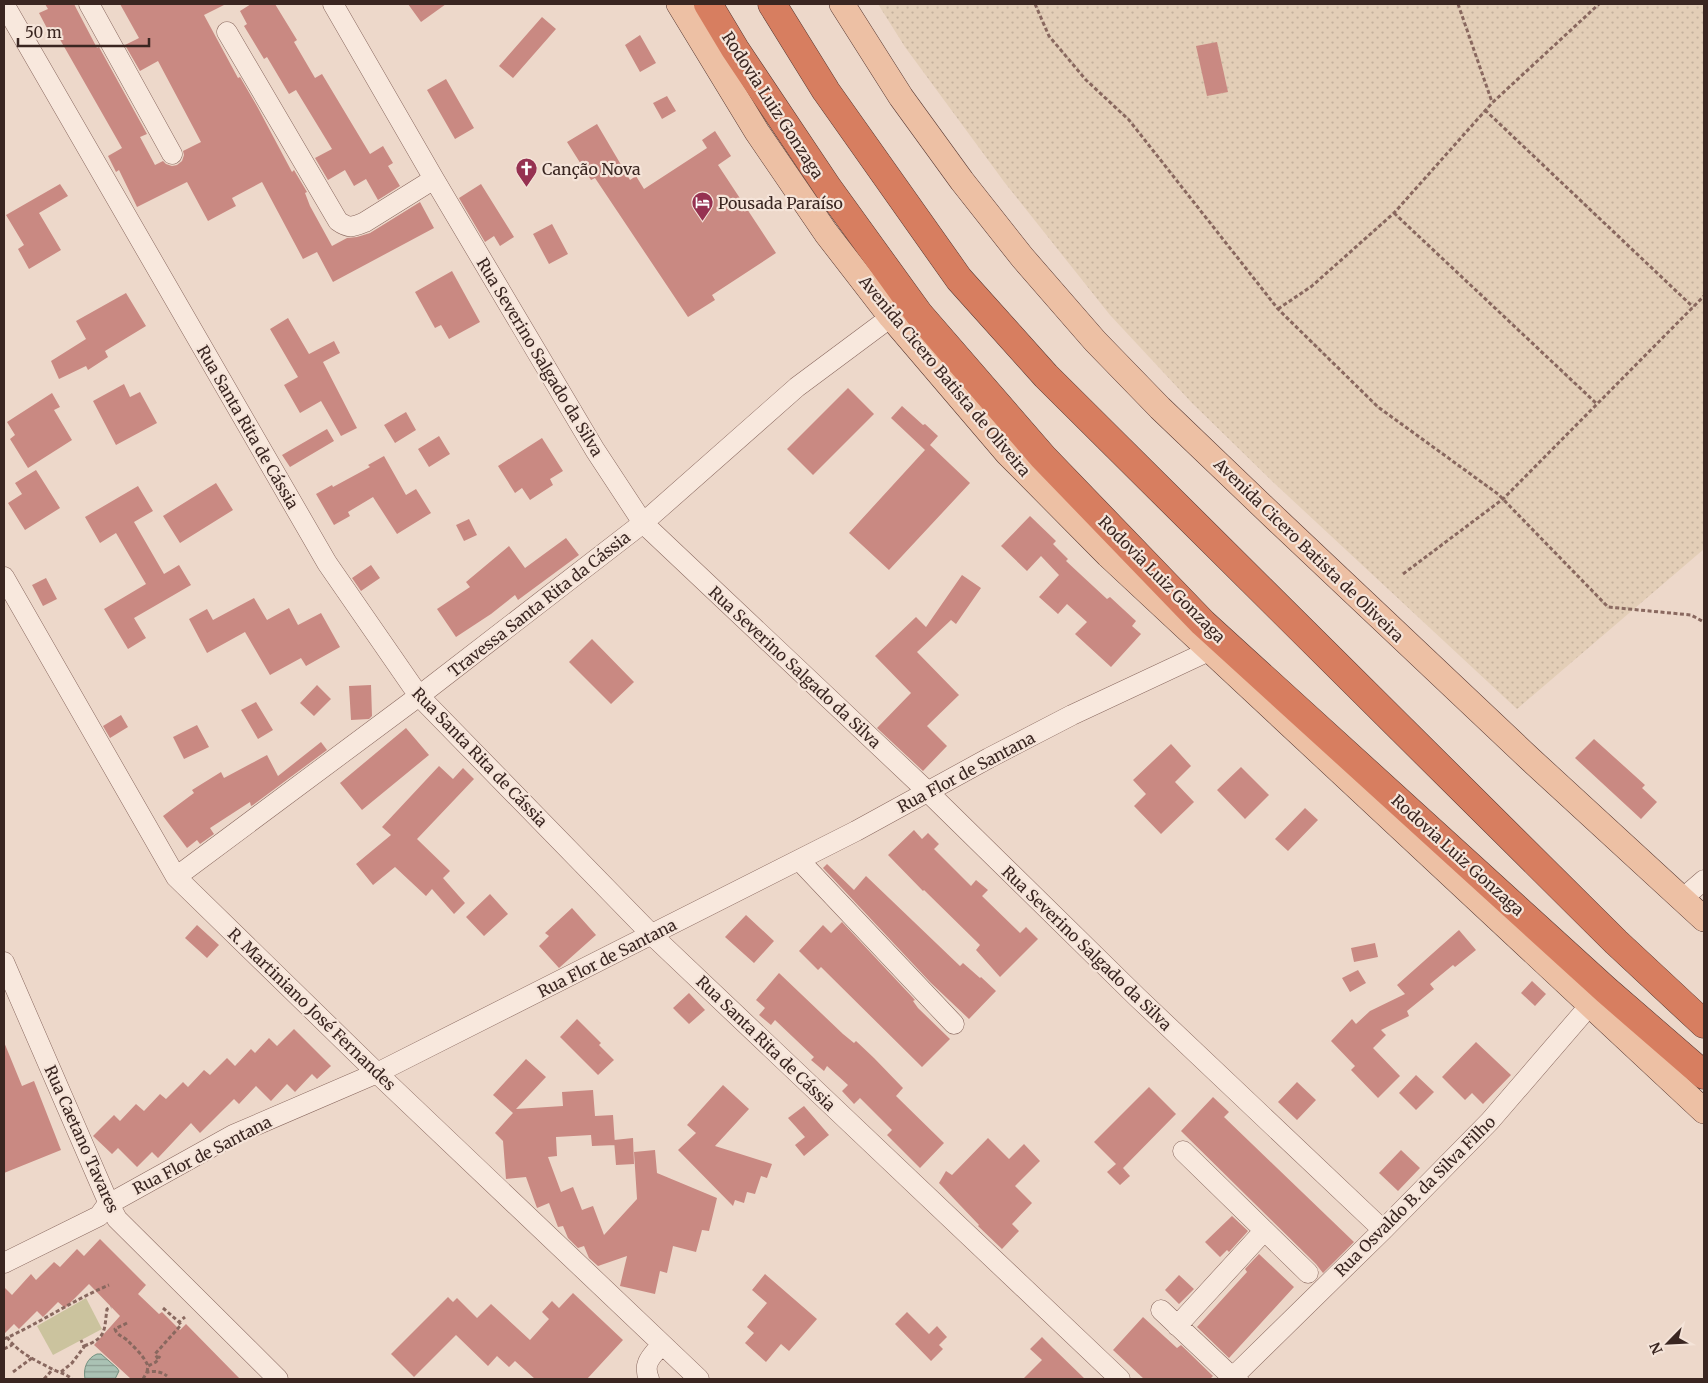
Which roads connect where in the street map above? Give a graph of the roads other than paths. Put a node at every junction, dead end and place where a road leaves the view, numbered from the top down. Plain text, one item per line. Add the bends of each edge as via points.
1 (4, 4) edge
2 (89, 4) edge
3 (333, 4) edge
4 (679, 4) edge
5 (708, 4) edge
6 (772, 4) edge
7 (842, 4) edge
8 (227, 32) dead end
9 (172, 154) dead end
10 (434, 179) junction
11 (891, 317) junction
12 (643, 523) junction
13 (4, 577) edge
14 (1211, 650) junction
15 (419, 696) junction
16 (928, 792) junction
17 (799, 860) junction
18 (176, 877) junction
19 (1704, 880) edge
20 (1682, 899) junction
21 (1704, 919) edge
22 (652, 935) junction
23 (4, 962) edge
24 (1590, 1005) junction
25 (954, 1024) dead end
26 (1704, 1024) edge
27 (377, 1073) junction
28 (1704, 1075) edge
29 (1704, 1111) edge
30 (1183, 1151) dead end
31 (109, 1204) junction
32 (1383, 1230) junction
33 (1264, 1231) junction
34 (4, 1263) edge
35 (1308, 1273) dead end
36 (1160, 1310) dead end
37 (1177, 1326) junction
38 (662, 1344) junction
39 (271, 1377) edge
40 (649, 1379) edge
41 (699, 1379) edge
42 (1120, 1379) edge
43 (1234, 1379) edge

1 - 15 street, Rua Santa Rita de Cássia via 327,563
2 - 9 street
3 - 10 street, Rua Severino Salgado da Silva
4 - 11 main road, Avenida Cicero Batista de Oliveira via 757,132 826,233
5 - 28 highway, Rodovia Luiz Gonzaga via 828,188 919,314 1043,457 1203,623 1599,984
6 - 26 highway via 826,91 958,279 1046,376 1609,935
7 - 20 main road, Avenida Cicero Batista de Oliveira via 900,97 962,181 1095,341 1160,408 1522,753
8 - 10 street via 338,221 345,226 365,222
10 - 12 street, Rua Severino Salgado da Silva via 595,450
11 - 12 street, Travessa Santa Rita da Cássia via 797,387
11 - 14 main road, Avenida Cicero Batista de Oliveira via 1007,453 1108,555
12 - 15 street, Travessa Santa Rita da Cássia
12 - 16 street, Rua Severino Salgado da Silva
13 - 18 street, R. Martiniano José Fernandes
14 - 16 street, Rua Flor de Santana via 1072,715
14 - 24 main road, Avenida Cicero Batista de Oliveira
15 - 18 street, Travessa Santa Rita da Cássia
15 - 22 street, Rua Santa Rita de Cássia
16 - 17 street, Rua Flor de Santana
16 - 32 street, Rua Severino Salgado da Silva
17 - 22 street, Rua Flor de Santana
17 - 25 street
18 - 27 street, R. Martiniano José Fernandes
19 - 20 street
20 - 21 main road, Avenida Cicero Batista de Oliveira
22 - 27 street, Rua Flor de Santana
22 - 42 street, Rua Santa Rita de Cássia
23 - 31 street, Rua Caetano Tavares
24 - 29 main road, Avenida Cicero Batista de Oliveira
24 - 32 street, Rua Osvaldo B. da Silva Filho via 1490,1121
27 - 31 street, Rua Flor de Santana via 233,1135
27 - 38 street, R. Martiniano José Fernandes
30 - 33 street
31 - 34 street, Rua Flor de Santana via 99,1216
31 - 39 street, Rua Caetano Tavares via 117,1219
32 - 43 street, Rua Osvaldo B. da Silva Filho
33 - 35 street
33 - 37 street
36 - 37 street
37 - 43 street
38 - 40 street via 646,1364
38 - 41 street, R. Martiniano José Fernandes

